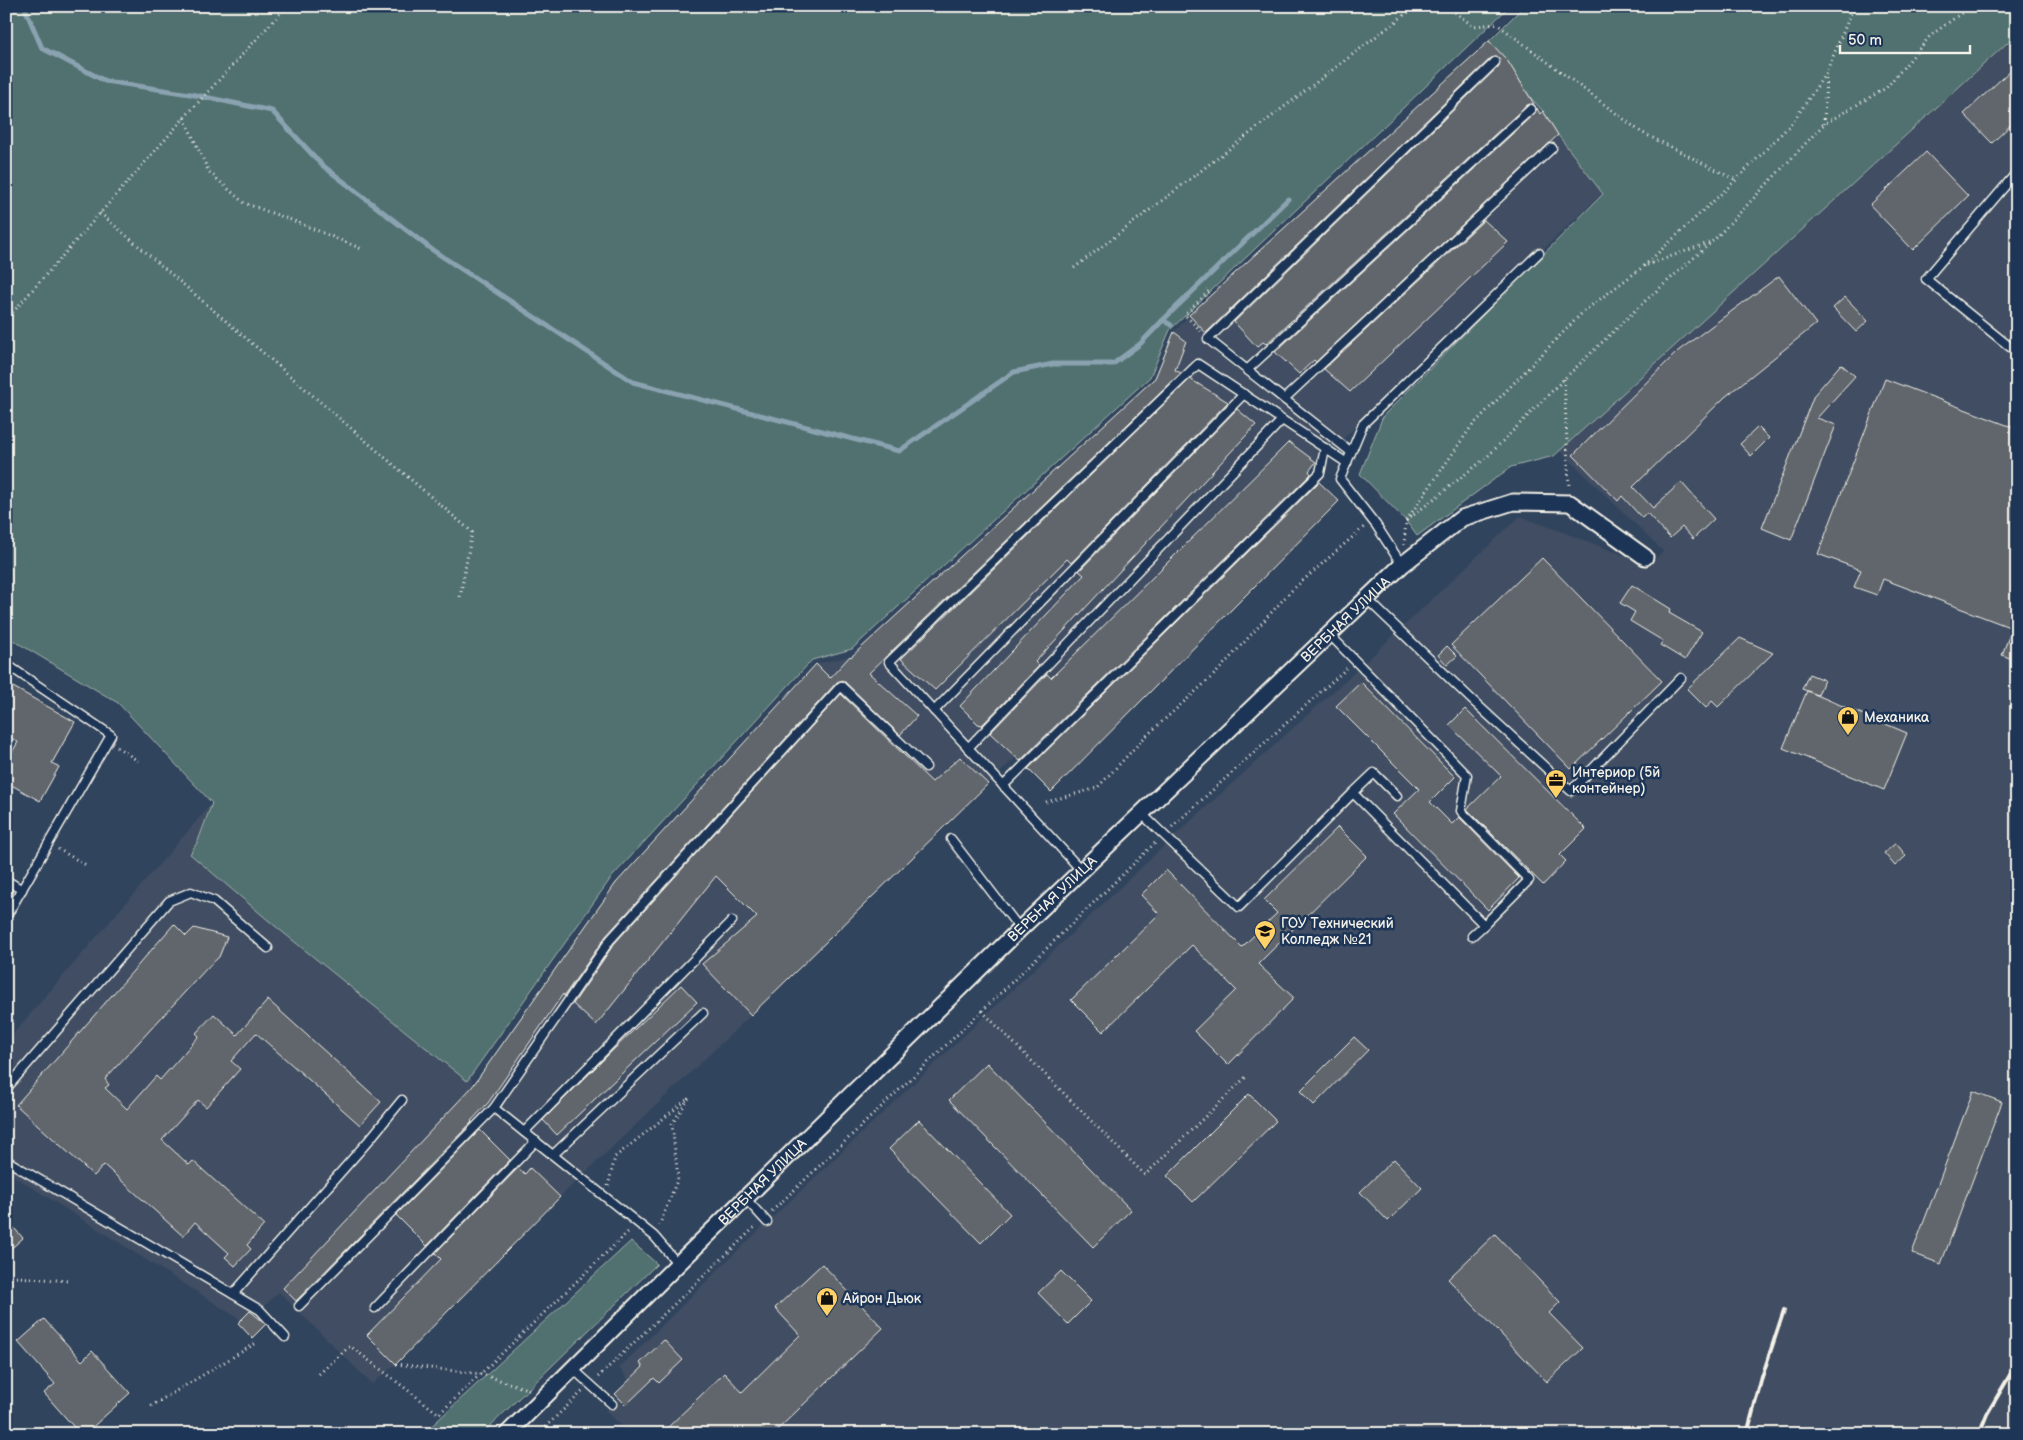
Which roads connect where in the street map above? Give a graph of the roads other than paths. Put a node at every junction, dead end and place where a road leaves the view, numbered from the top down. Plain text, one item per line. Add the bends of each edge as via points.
1 (1494, 62) dead end
2 (1531, 109) dead end
3 (1552, 148) dead end
4 (2017, 172) edge
5 (1539, 253) dead end
6 (2017, 350) edge
7 (1247, 370) junction
8 (1244, 394) junction
9 (1284, 399) junction
10 (1282, 420) junction
11 (1324, 448) junction
12 (1351, 452) junction
13 (1347, 463) junction
14 (1645, 557) dead end
15 (1402, 565) junction
16 (1367, 599) junction
17 (1330, 635) junction
18 (6, 664) edge
19 (1681, 678) dead end
20 (934, 711) junction
21 (968, 748) junction
22 (926, 767) dead end
23 (1003, 786) junction
24 (1353, 793) junction
25 (1397, 796) dead end
26 (1142, 814) junction
27 (951, 838) dead end
28 (1082, 871) junction
29 (6, 880) edge
30 (22, 890) junction
31 (6, 917) edge
32 (732, 921) dead end
33 (1484, 925) junction
34 (1020, 929) junction
35 (1472, 936) dead end
36 (268, 948) dead end
37 (703, 1013) dead end
38 (6, 1089) edge
39 (402, 1100) dead end
40 (494, 1108) junction
41 (524, 1132) junction
42 (536, 1141) junction
43 (553, 1155) junction
44 (6, 1160) edge
45 (745, 1198) junction
46 (766, 1220) road end
47 (678, 1264) junction
48 (233, 1294) junction
49 (298, 1306) dead end
50 (375, 1308) dead end
51 (285, 1337) dead end
52 (573, 1369) junction
53 (612, 1404) dead end
54 (507, 1434) edge

1 - 7 lane via 1208,339
2 - 7 lane
3 - 9 lane
4 - 6 lane via 1926,279
5 - 12 lane via 1364,424
7 - 9 lane
8 - 10 lane
8 - 20 lane
8 - 20 lane via 1198,364 889,662
9 - 12 lane
10 - 11 lane
10 - 21 lane
11 - 13 lane
11 - 23 lane via 1320,473
12 - 13 lane
13 - 15 lane via 1340,479
14 - 15 street, ВЕРБНАЯ УЛИЦА via 1570,503 1513,502 1462,518
15 - 16 street, ВЕРБНАЯ УЛИЦА
16 - 17 street, ВЕРБНАЯ УЛИЦА
16 - 19 lane via 1571,791
17 - 26 street, ВЕРБНАЯ УЛИЦА
17 - 33 lane via 1467,775 1461,811 1529,880
18 - 30 lane via 111,735
20 - 21 lane
21 - 23 lane
22 - 40 lane via 841,686 610,940
23 - 28 lane
24 - 25 lane via 1374,773
24 - 26 lane via 1239,906
24 - 33 lane
26 - 28 street, ВЕРБНАЯ УЛИЦА
27 - 34 lane
28 - 34 street, ВЕРБНАЯ УЛИЦА
29 - 30 lane
30 - 31 lane
32 - 41 lane
33 - 35 lane
34 - 45 street, ВЕРБНАЯ УЛИЦА
36 - 38 lane via 214,901 192,892 170,901
37 - 43 lane
39 - 48 lane
40 - 41 lane
40 - 49 lane
41 - 42 lane
42 - 43 lane
42 - 50 lane
43 - 47 lane via 654,1236
44 - 48 lane
45 - 46 lane
45 - 47 street, ВЕРБНАЯ УЛИЦА
47 - 52 street, ВЕРБНАЯ УЛИЦА
48 - 51 lane via 260,1310
52 - 53 lane
52 - 54 street, ВЕРБНАЯ УЛИЦА

